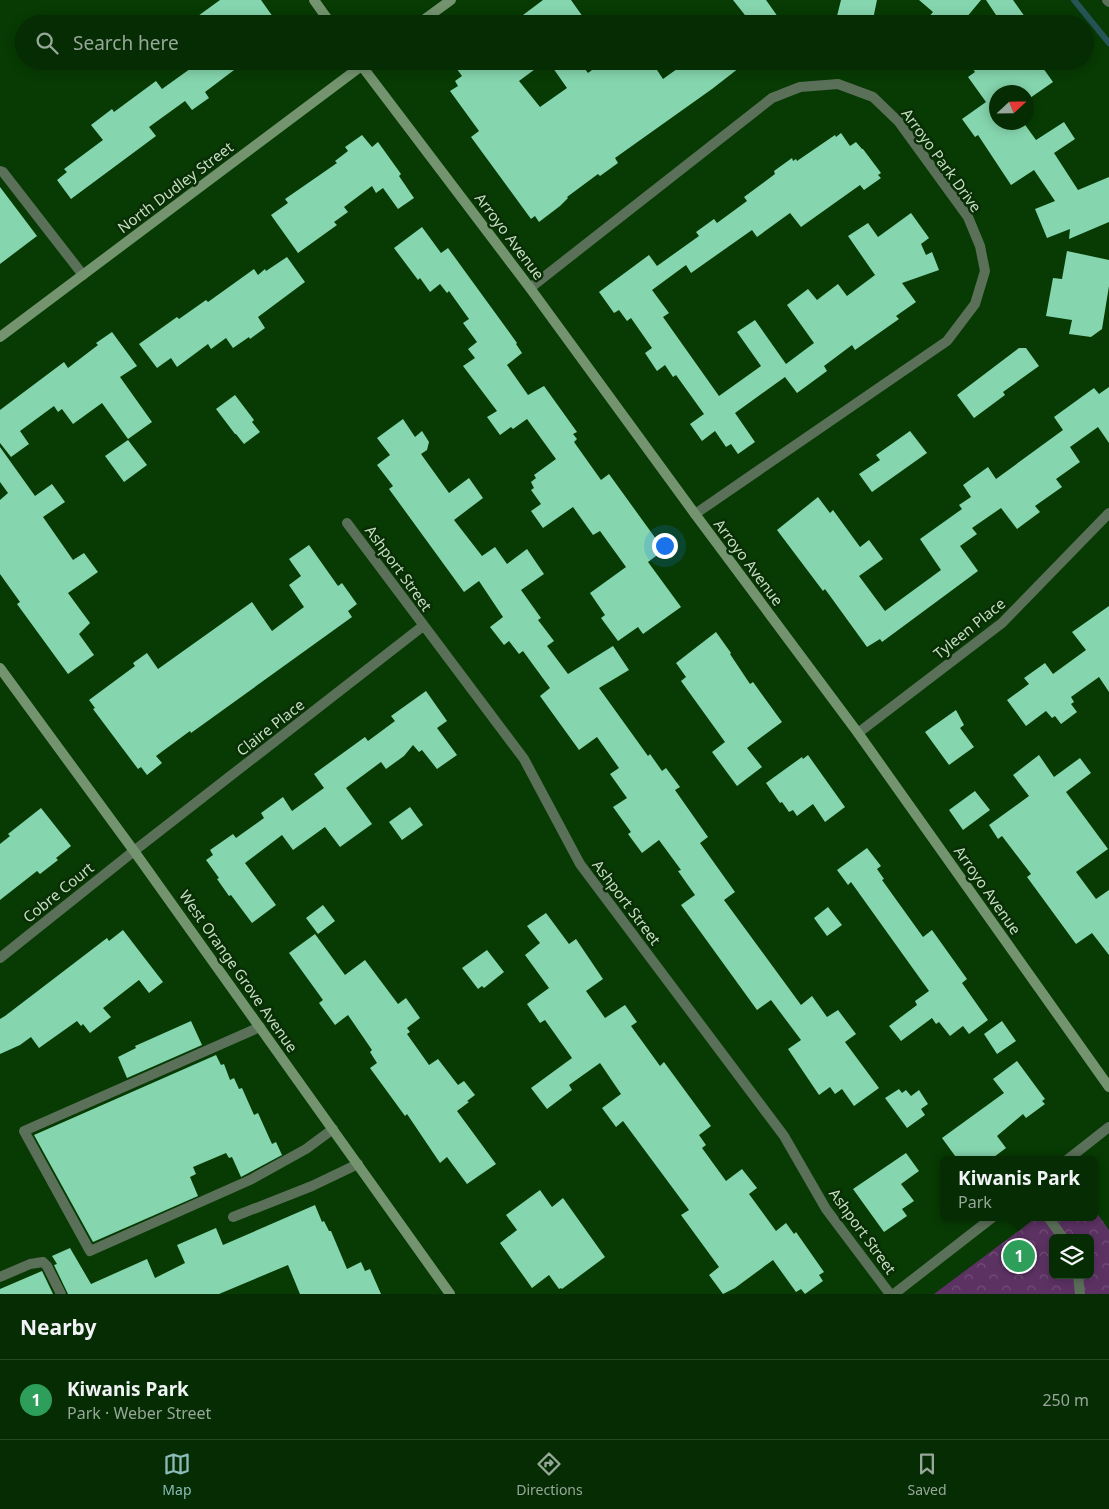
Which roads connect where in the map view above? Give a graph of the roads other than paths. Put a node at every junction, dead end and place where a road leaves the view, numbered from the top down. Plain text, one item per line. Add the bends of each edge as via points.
1 (314, 0) edge
2 (451, 0) edge
3 (325, 15) edge
4 (430, 15) edge
5 (353, 70) edge
6 (367, 70) edge
7 (0, 171) edge
8 (82, 275) junction
9 (530, 288) junction
10 (0, 338) edge
11 (1109, 513) edge
12 (694, 514) junction
13 (348, 523) dead end
14 (423, 626) junction
15 (0, 668) edge
16 (858, 733) junction
17 (134, 850) junction
18 (0, 958) edge
19 (260, 1027) junction
20 (1109, 1087) edge
21 (1109, 1127) edge
22 (333, 1130) junction
23 (1072, 1156) edge
24 (358, 1164) junction
25 (233, 1217) dead end
26 (988, 1221) edge
27 (1051, 1221) edge
28 (1060, 1234) edge
29 (0, 1277) edge
30 (1078, 1279) edge
31 (61, 1294) edge
32 (450, 1294) edge
33 (890, 1294) edge
34 (894, 1294) edge
35 (1080, 1294) edge

1 - 3 street
2 - 4 street
5 - 8 street, North Dudley Street
6 - 9 street, Arroyo Avenue
7 - 8 street
8 - 10 street, North Dudley Street
9 - 12 street, Arroyo Avenue
9 - 12 street, Arroyo Park Drive via 772,98 800,87 838,84 873,97 899,122 968,217 980,246 985,271 975,304 947,341
11 - 16 street, Tyleen Place via 1002,623
12 - 16 street, Arroyo Avenue
13 - 14 street, Ashport Street
14 - 17 street, Claire Place
14 - 33 street, Ashport Street via 524,759 580,864 784,1136 826,1208
15 - 17 street, West Orange Grove Avenue
16 - 20 street, Arroyo Avenue
17 - 18 street, Cobre Court
17 - 19 street, West Orange Grove Avenue
19 - 22 street, West Orange Grove Avenue
19 - 22 street via 24,1131 90,1251 250,1180
21 - 23 street
22 - 24 street, West Orange Grove Avenue
24 - 25 street
24 - 32 street, West Orange Grove Avenue
26 - 34 street
27 - 28 street
29 - 31 street via 43,1262
30 - 35 street

